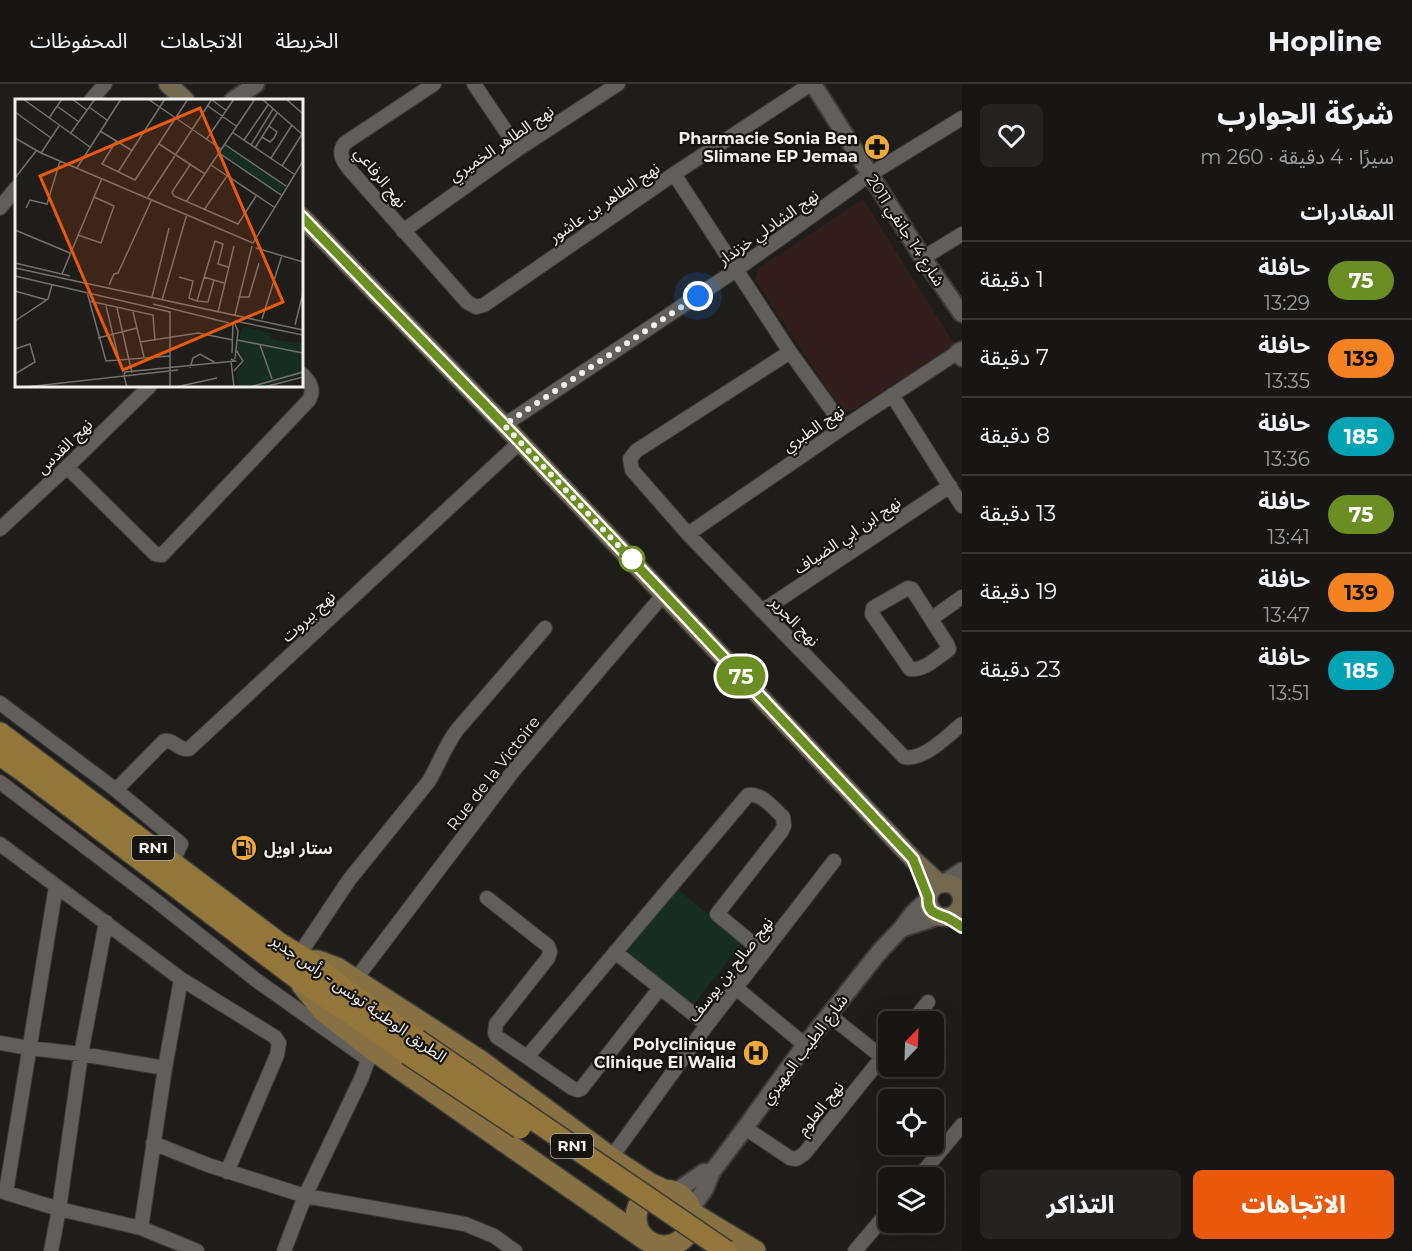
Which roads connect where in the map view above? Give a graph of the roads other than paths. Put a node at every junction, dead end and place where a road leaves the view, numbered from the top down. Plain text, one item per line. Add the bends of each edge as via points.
1 (105, 84) edge
2 (168, 84) edge
3 (256, 84) edge
4 (434, 84) edge
5 (474, 84) edge
6 (618, 84) edge
7 (812, 84) edge
8 (92, 99) edge
9 (184, 99) edge
10 (234, 99) edge
11 (962, 118) edge
12 (518, 149) junction
13 (674, 174) junction
14 (869, 175) junction
15 (15, 189) edge
16 (0, 208) edge
17 (304, 225) edge
18 (404, 231) junction
19 (962, 234) edge
20 (923, 258) junction
21 (736, 270) junction
22 (476, 307) joint
23 (962, 314) edge
24 (790, 352) junction
25 (961, 353) edge
26 (303, 375) edge
27 (149, 387) edge
28 (892, 394) junction
29 (504, 425) junction
30 (844, 427) junction
31 (520, 442) junction
32 (67, 467) junction
33 (950, 486) junction
34 (962, 506) edge
35 (0, 529) edge
36 (688, 534) junction
37 (664, 594) junction
38 (962, 597) edge
39 (762, 611) junction
40 (931, 619) junction
41 (545, 628) dead end
42 (0, 703) edge
43 (962, 724) edge
44 (0, 733) edge
45 (0, 755) edge
46 (0, 782) edge
47 (116, 790) junction
48 (0, 844) edge
49 (834, 861) dead end
50 (172, 863) junction
51 (962, 871) edge
52 (56, 886) junction
53 (934, 891) junction
54 (487, 898) dead end
55 (962, 902) edge
56 (943, 917) junction
57 (106, 922) junction
58 (962, 927) edge
59 (901, 929) junction
60 (615, 952) junction
61 (763, 952) junction
62 (302, 965) junction
63 (181, 979) junction
64 (355, 980) junction
65 (660, 988) junction
66 (736, 988) junction
67 (928, 1002) dead end
68 (921, 1011) edge
69 (830, 1015) junction
70 (707, 1025) junction
71 (0, 1042) edge
72 (805, 1045) junction
73 (413, 1047) junction
74 (29, 1048) junction
75 (878, 1049) edge
76 (81, 1054) junction
77 (371, 1055) junction
78 (528, 1057) junction
79 (878, 1063) edge
80 (165, 1068) junction
81 (962, 1125) edge
82 (746, 1128) junction
83 (153, 1143) junction
84 (611, 1158) junction
85 (927, 1167) edge
86 (227, 1172) junction
87 (712, 1172) junction
88 (3, 1191) edge
89 (670, 1191) junction
90 (305, 1196) junction
91 (59, 1209) junction
92 (692, 1211) junction
93 (878, 1224) edge
94 (141, 1228) junction
95 (668, 1247) edge
96 (51, 1251) edge
97 (197, 1251) edge
98 (284, 1251) edge
99 (515, 1251) edge
100 (705, 1251) edge
101 (726, 1251) edge
102 (755, 1251) edge
103 (855, 1251) edge

1 - 8 street
2 - 9 main road
3 - 10 street
4 - 18 street, نهج الرفاعي via 345,143 340,153 350,170
5 - 12 street
6 - 12 street, نهج الطاهر الخميري
7 - 13 street, نهج الطاهر بن عاشور
7 - 14 street, شارع 14 جانفي 2011
11 - 14 street, نهج الشادلي خزندار
12 - 18 street, نهج الطاهر الخميري
13 - 21 street
13 - 22 street, نهج الطاهر بن عاشور
14 - 20 street, شارع 14 جانفي 2011
14 - 21 street, نهج الشادلي خزندار
15 - 16 street
17 - 29 main road
18 - 22 street, نهج الرفاعي
19 - 20 street
20 - 23 street, شارع 14 جانفي 2011
21 - 24 street
21 - 29 street, نهج الشادلي خزندار
24 - 30 street
24 - 36 street, نهج الجرير via 636,450 630,459 632,470
25 - 28 street, نهج الطبري
26 - 32 street via 311,385 309,400 162,555 155,554
27 - 32 street, نهج القدس
28 - 30 street, نهج الطبري
28 - 33 street
29 - 31 main road
30 - 36 street, نهج الطبري
31 - 37 main road
31 - 47 street, نهج بيروت via 189,749 164,741
32 - 35 street, نهج القدس
33 - 34 street
33 - 39 street, نهج ابن ابي الضياف
36 - 39 street, نهج الجرير
37 - 53 main road via 913,859
37 - 64 street, Rue de la Victoire via 514,770
38 - 40 street
39 - 43 street, نهج الجرير via 904,757 923,755
40 - 40 street via 910,588 872,611 914,670 948,649
41 - 62 street via 457,730 429,781 349,880
42 - 47 street
44 - 50 highway, الطريق الوطنية تونس - رأس جدير / RN1
45 - 62 highway, الطريق الوطنية تونس - رأس جدير / RN1
46 - 77 street via 256,980
47 - 50 street via 180,844
48 - 52 street
49 - 61 street, نهج صالح بن يوسف
50 - 62 highway, الطريق الوطنية تونس - رأس جدير / RN1 via 279,943
51 - 53 street, شارع الطيب المهيري
52 - 57 street
52 - 74 street
53 - 55 main road via 954,886
53 - 56 main road via 929,907
53 - 59 street, شارع الطيب المهيري
54 - 78 street via 549,948 548,958 495,1029 497,1037
55 - 56 main road via 958,911
56 - 58 main road
56 - 59 street, شارع الطيب المهيري
57 - 63 street
57 - 76 street
59 - 69 street, شارع الطيب المهيري
60 - 61 street via 748,795 753,794 783,817 784,826 717,914
60 - 65 street
60 - 78 street
61 - 66 street, نهج صالح بن يوسف
62 - 64 main road via 318,961
62 - 73 highway, الطريق الوطنية تونس - رأس جدير / RN1 via 357,1018
62 - 77 main road via 323,1011
63 - 80 street
63 - 86 street via 268,1031 279,1043
64 - 84 main road via 479,1060
65 - 70 street
65 - 78 street via 581,1089 572,1088
66 - 70 street, نهج صالح بن يوسف
66 - 72 street
67 - 68 street
69 - 72 street, شارع الطيب المهيري
69 - 75 street, نهج العلوم
70 - 84 street, نهج صالح بن يوسف
71 - 74 street
72 - 82 street, شارع الطيب المهيري
73 - 100 highway, الطريق الوطنية تونس - رأس جدير / RN1, bridge
73 - 101 highway, الطريق الوطنية تونس - رأس جدير / RN1, bridge
74 - 76 street
74 - 88 street
76 - 80 street
76 - 91 street
77 - 90 street
77 - 95 main road
79 - 82 street, نهج العلوم via 796,1159
80 - 83 street
81 - 85 street
82 - 87 street, شارع الطيب المهيري
83 - 86 street
83 - 94 street
84 - 89 main road via 649,1183
86 - 90 street
87 - 89 street via 704,1172
87 - 92 street, شارع الطيب المهيري
88 - 91 street
89 - 92 main road via 687,1202
89 - 95 main road via 648,1195 636,1217 640,1233
90 - 98 street
90 - 99 street via 465,1224 494,1236
91 - 94 street
91 - 96 street
92 - 95 main road via 689,1231
92 - 102 main road
93 - 103 street
94 - 97 street

